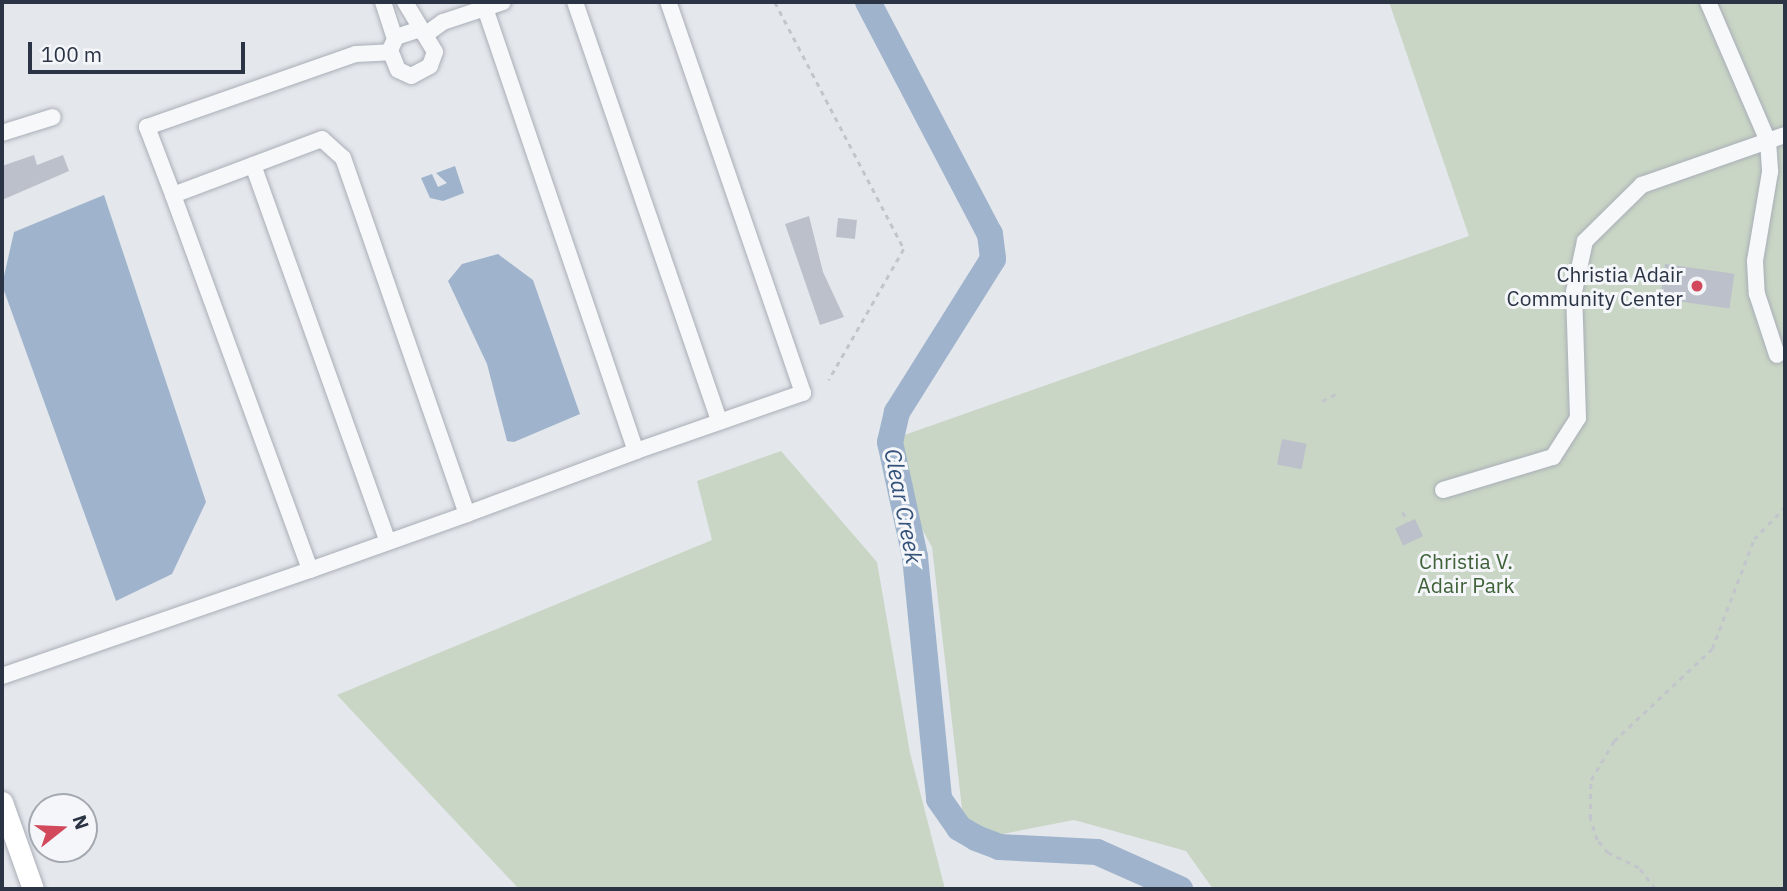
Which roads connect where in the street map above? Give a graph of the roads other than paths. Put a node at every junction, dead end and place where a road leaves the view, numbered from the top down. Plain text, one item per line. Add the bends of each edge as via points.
1 (383, 2) edge
2 (405, 2) edge
3 (503, 2) edge
4 (575, 2) edge
5 (668, 2) edge
6 (1708, 2) edge
7 (485, 8) junction
8 (421, 33) junction
9 (392, 46) junction
10 (53, 117) dead end
11 (2, 133) edge
12 (1785, 135) edge
13 (1768, 141) junction
14 (253, 165) junction
15 (173, 195) junction
16 (1777, 355) dead end
17 (720, 422) junction
18 (636, 452) junction
19 (1443, 491) dead end
20 (467, 514) junction
21 (387, 540) junction
22 (310, 569) junction
23 (2, 676) edge
24 (2, 802) edge
25 (33, 889) edge

1 - 9 street
2 - 8 street
3 - 7 street
4 - 17 street
5 - 17 street via 803,393
6 - 13 street
7 - 8 street
7 - 18 street
8 - 9 street
8 - 9 street via 434,60 419,75 398,70
9 - 15 street via 356,54 147,127
10 - 11 street
12 - 13 street
13 - 16 street via 1770,172 1755,261 1757,294
13 - 19 street via 1642,185 1585,241 1574,292 1578,418 1553,457
14 - 15 street
14 - 20 street via 322,139 343,158
14 - 21 street
15 - 22 street
17 - 18 street
18 - 20 street
20 - 21 street
21 - 22 street
22 - 23 street
24 - 25 main road

